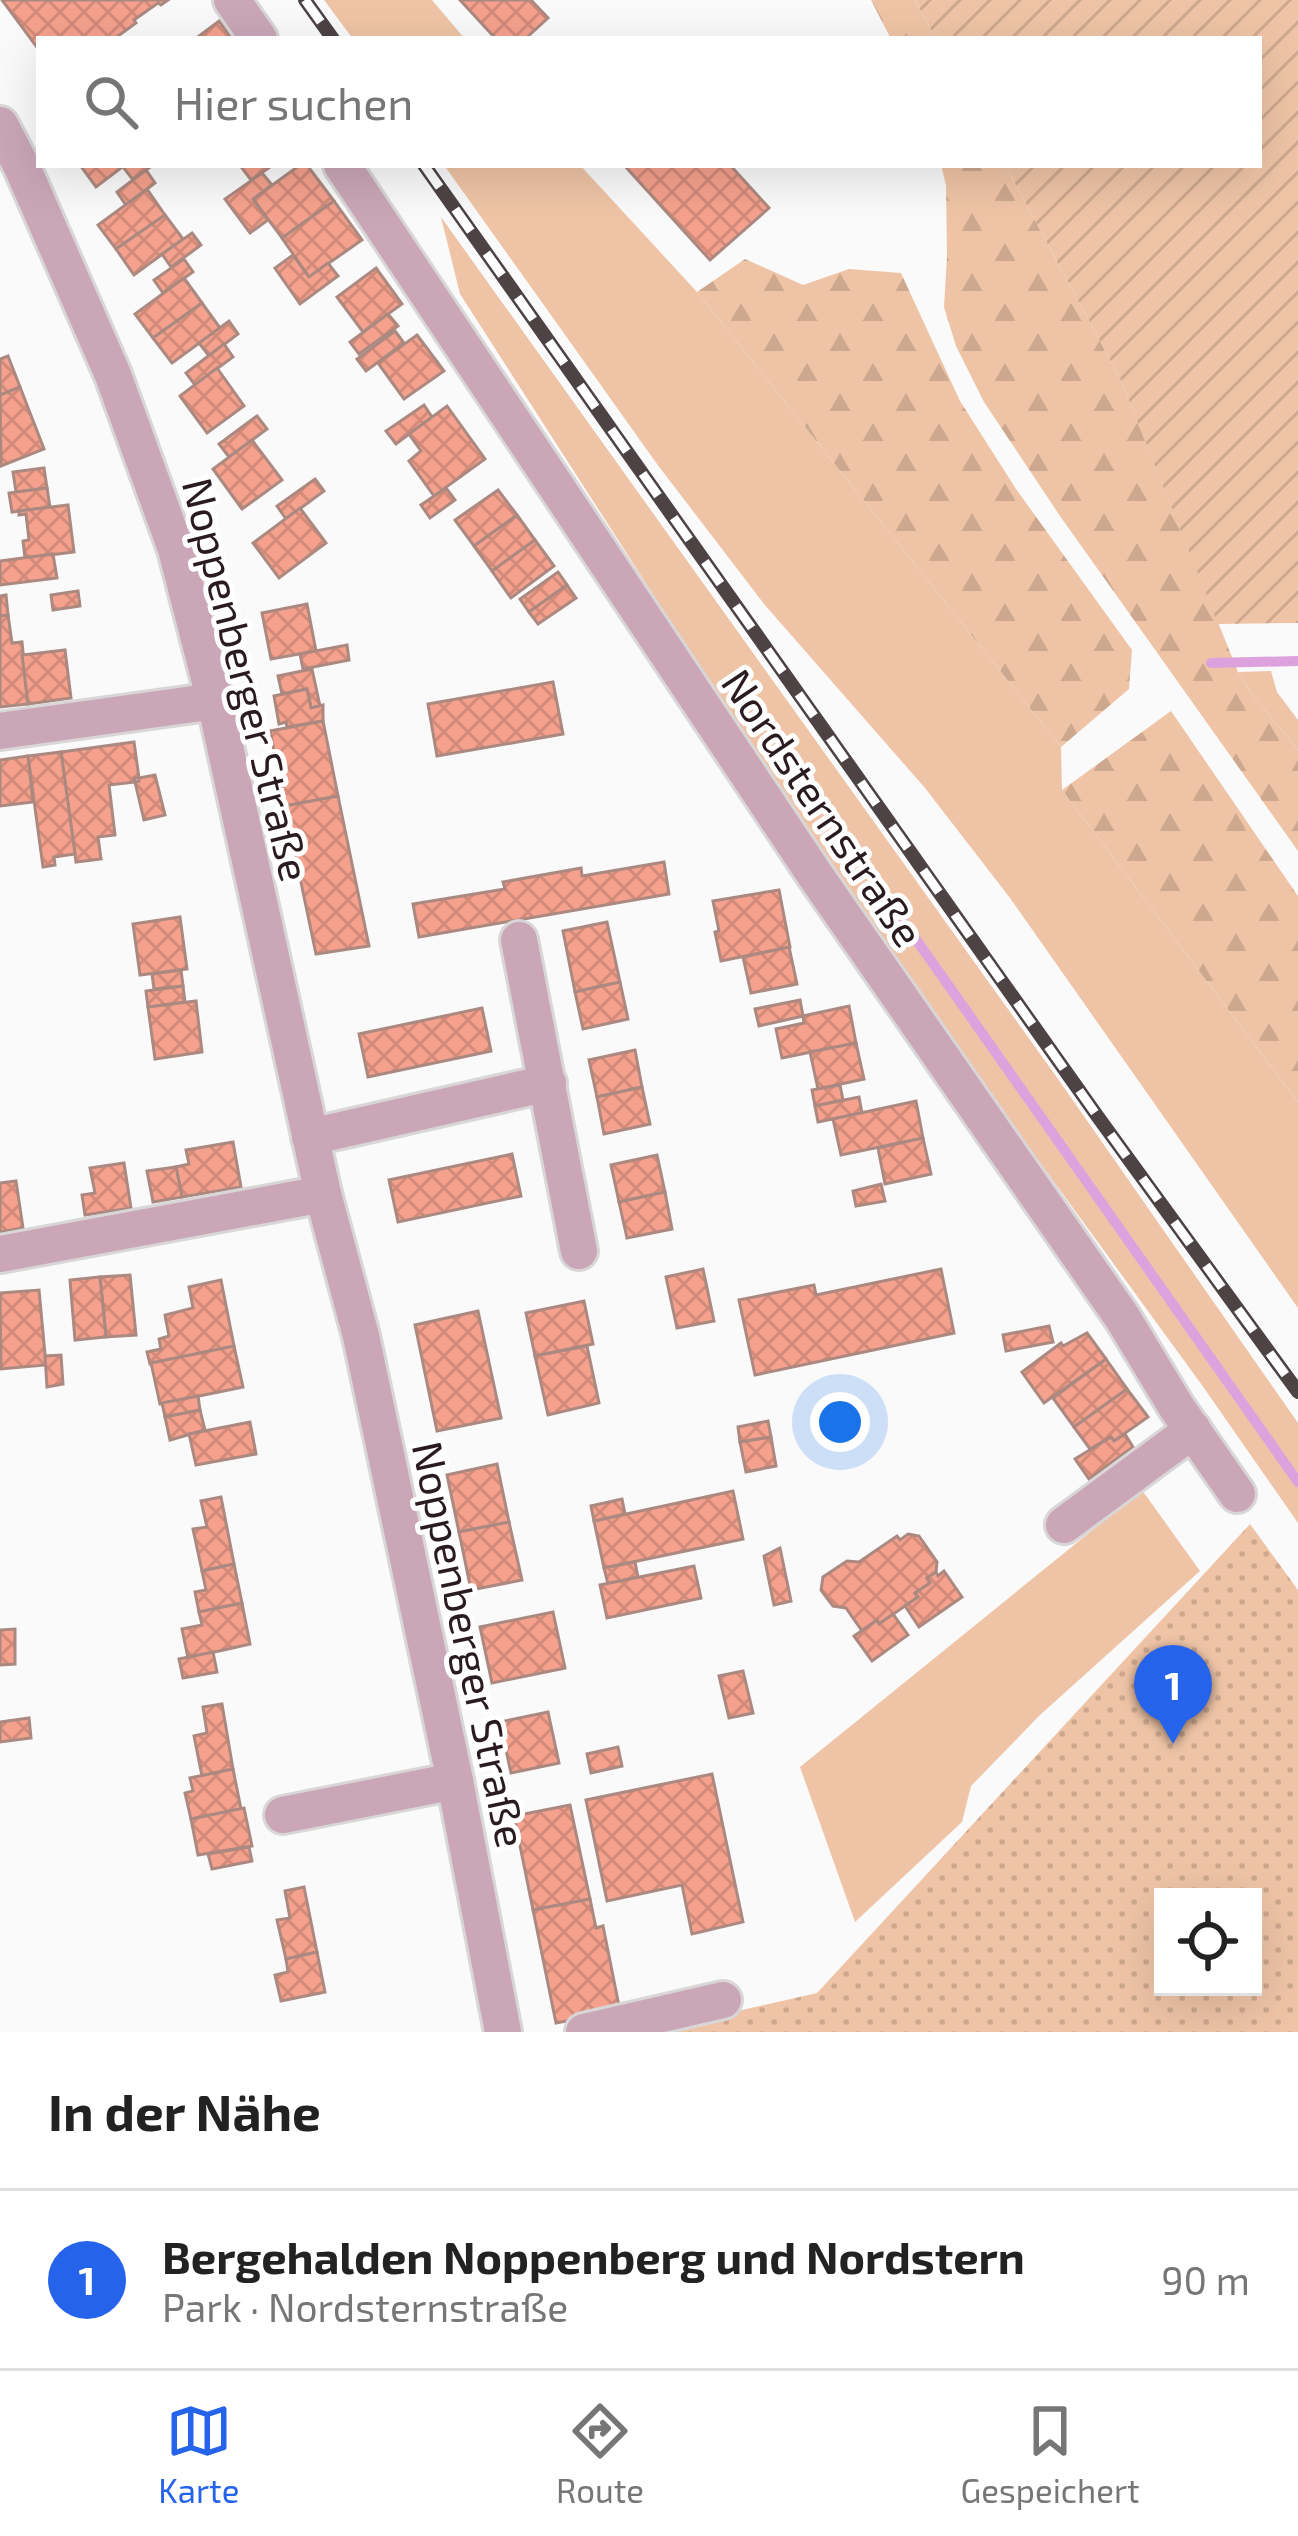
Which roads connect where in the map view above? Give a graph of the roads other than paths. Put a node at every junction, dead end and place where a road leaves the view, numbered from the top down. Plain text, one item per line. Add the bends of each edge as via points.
1 (232, 0) edge
2 (257, 36) edge
3 (0, 125) edge
4 (344, 168) edge
5 (215, 701) junction
6 (0, 731) edge
7 (519, 940) dead end
8 (548, 1083) junction
9 (310, 1137) junction
10 (322, 1194) junction
11 (579, 1251) dead end
12 (0, 1253) edge
13 (1193, 1430) junction
14 (1238, 1495) dead end
15 (1064, 1525) dead end
16 (454, 1781) junction
17 (283, 1815) dead end
18 (723, 2000) dead end
19 (503, 2032) edge
20 (584, 2032) edge

1 - 2 street
3 - 5 street, Noppenberger Straße via 113,375 176,549
4 - 13 street, Nordsternstraße
5 - 6 street
5 - 9 street, Noppenberger Straße
7 - 8 street
8 - 9 street
8 - 11 street
9 - 10 street, Noppenberger Straße
10 - 12 street
10 - 16 street, Noppenberger Straße via 361,1336
13 - 14 street, Nordsternstraße
13 - 15 street
16 - 17 street
16 - 19 street, Noppenberger Straße
18 - 20 street

